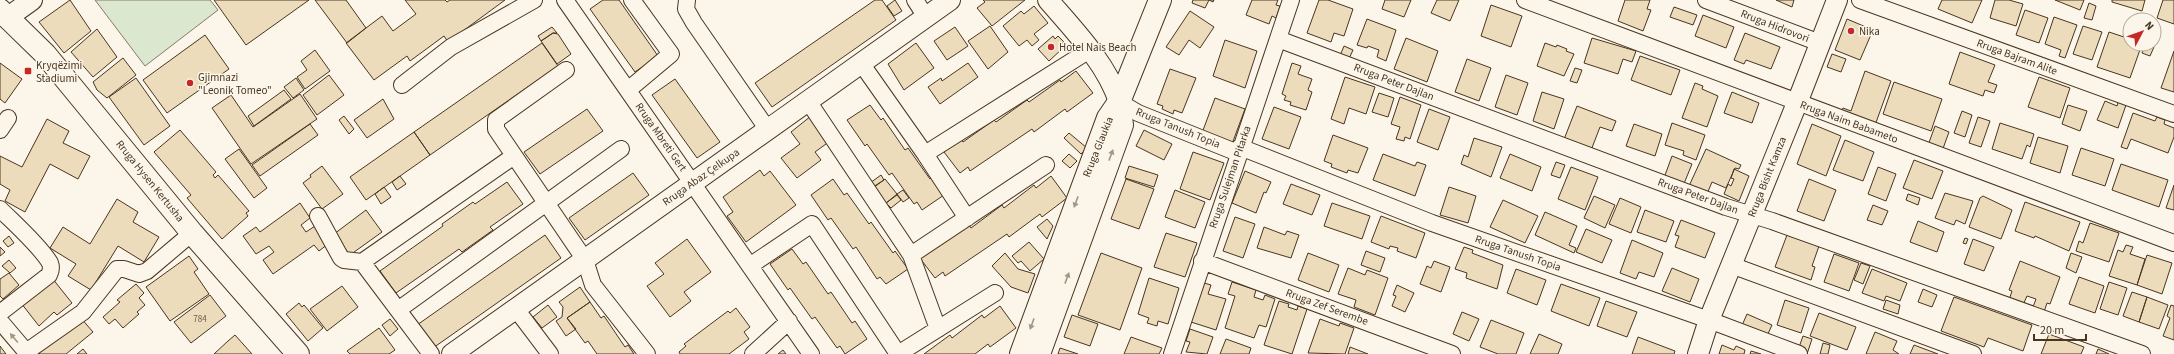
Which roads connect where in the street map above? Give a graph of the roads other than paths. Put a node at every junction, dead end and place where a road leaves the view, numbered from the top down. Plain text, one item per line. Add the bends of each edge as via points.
1 (32, 0) edge
2 (534, 0) edge
3 (565, 0) edge
4 (632, 0) edge
5 (687, 0) edge
6 (915, 0) edge
7 (950, 0) edge
8 (1048, 0) edge
9 (1160, 0) edge
10 (1291, 0) edge
11 (1525, 0) edge
12 (1706, 0) edge
13 (1837, 0) edge
14 (1860, 0) edge
15 (2, 17) edge
16 (926, 17) junction
17 (1278, 39) junction
18 (1820, 43) junction
19 (1088, 51) junction
20 (861, 64) junction
21 (566, 70) dead end
22 (402, 85) dead end
23 (628, 90) junction
24 (808, 101) junction
25 (1119, 102) junction
26 (1797, 103) junction
27 (2174, 114) edge
28 (768, 130) junction
29 (621, 149) dead end
30 (1239, 150) junction
31 (926, 154) junction
32 (514, 156) junction
33 (1046, 165) dead end
34 (693, 183) junction
35 (546, 202) junction
36 (0, 209) edge
37 (1752, 214) junction
38 (318, 216) dead end
39 (967, 218) junction
40 (192, 233) junction
41 (2174, 243) edge
42 (911, 255) junction
43 (585, 260) junction
44 (1202, 261) junction
45 (362, 262) junction
46 (751, 265) junction
47 (1731, 265) junction
48 (995, 293) dead end
49 (516, 308) junction
50 (398, 310) junction
51 (0, 313) edge
52 (1709, 320) junction
53 (0, 321) edge
54 (789, 321) junction
55 (938, 328) junction
56 (27, 353) edge
57 (298, 354) edge
58 (431, 354) edge
59 (452, 354) edge
60 (550, 354) edge
61 (647, 354) edge
62 (753, 354) edge
63 (811, 354) edge
64 (898, 354) edge
65 (1021, 354) edge
66 (1039, 354) edge
67 (1172, 354) edge
68 (1452, 354) edge
69 (1698, 354) edge
70 (1798, 354) edge
71 (1973, 354) edge
72 (2142, 354) edge

1 - 15 street
2 - 22 street via 451,47
3 - 23 street, Rruga Mbreti Gert
4 - 23 street via 671,54
5 - 28 street via 686,9 694,23
6 - 16 street
7 - 16 street, Rruga Abaz Çelkupa
8 - 19 street
9 - 25 main road
10 - 17 street, Rruga Sulejman Pitarka
11 - 26 street, Rruga Naim Babameto
12 - 18 street, Rruga Hidrovori
13 - 18 street, Rruga Bisht Kamza
14 - 27 street, Rruga Bajram Alite
15 - 40 main road, Rruga Hysen Kertusha via 45,54
16 - 20 street, Rruga Abaz Çelkupa
17 - 30 street, Rruga Sulejman Pitarka
17 - 37 street, Rruga Peter Dajlan via 1726,207
18 - 26 street, Rruga Bisht Kamza
19 - 25 street via 1114,87
19 - 31 street
20 - 24 street, Rruga Abaz Çelkupa
20 - 31 street
21 - 32 street via 496,120 496,129
23 - 34 street, Rruga Mbreti Gert
24 - 28 street, Rruga Abaz Çelkupa
24 - 42 street
25 - 30 street, Rruga Tanush Topia via 1138,113
25 -> 65 main road, Rruga Glaukia via 1108,118
66 -> 25 main road, Rruga Glaukia via 1122,125
26 - 37 street, Rruga Bisht Kamza
26 - 41 street, Rruga Naim Babameto
28 - 34 street, Rruga Abaz Çelkupa
29 - 35 street
30 - 44 street, Rruga Sulejman Pitarka
30 - 52 street, Rruga Tanush Topia via 1432,223
31 - 39 street
32 - 35 street
32 - 45 street
33 - 39 street
34 - 43 street, Rruga Abaz Çelkupa
34 - 46 street, Rruga Mbreti Gert
35 - 43 street
35 - 50 street
36 - 51 street via 43,254 50,264 51,271 49,276
37 - 47 street, Rruga Bisht Kamza
37 - 72 street, Rruga Peter Dajlan
38 - 45 street via 341,258
39 - 42 street
40 - 56 street via 147,271 139,274 124,268 116,269 83,312
40 - 57 main road, Rruga Hysen Kertusha
42 - 55 street
43 - 49 street, Rruga Abaz Çelkupa
43 - 61 street via 593,284
44 - 67 street, Rruga Sulejman Pitarka
44 - 68 street, Rruga Zef Serembe
45 - 50 street
46 - 54 street, Rruga Mbreti Gert
46 - 64 street via 812,224
47 - 52 street, Rruga Bisht Kamza
47 - 71 street
48 - 55 street
49 - 59 street, Rruga Abaz Çelkupa
49 - 60 street
50 - 58 street
52 - 69 street, Rruga Bisht Kamza
52 - 70 street, Rruga Tanush Topia
56 -> 53 street
54 - 62 street
54 - 63 street, Rruga Mbreti Gert
55 - 64 street

